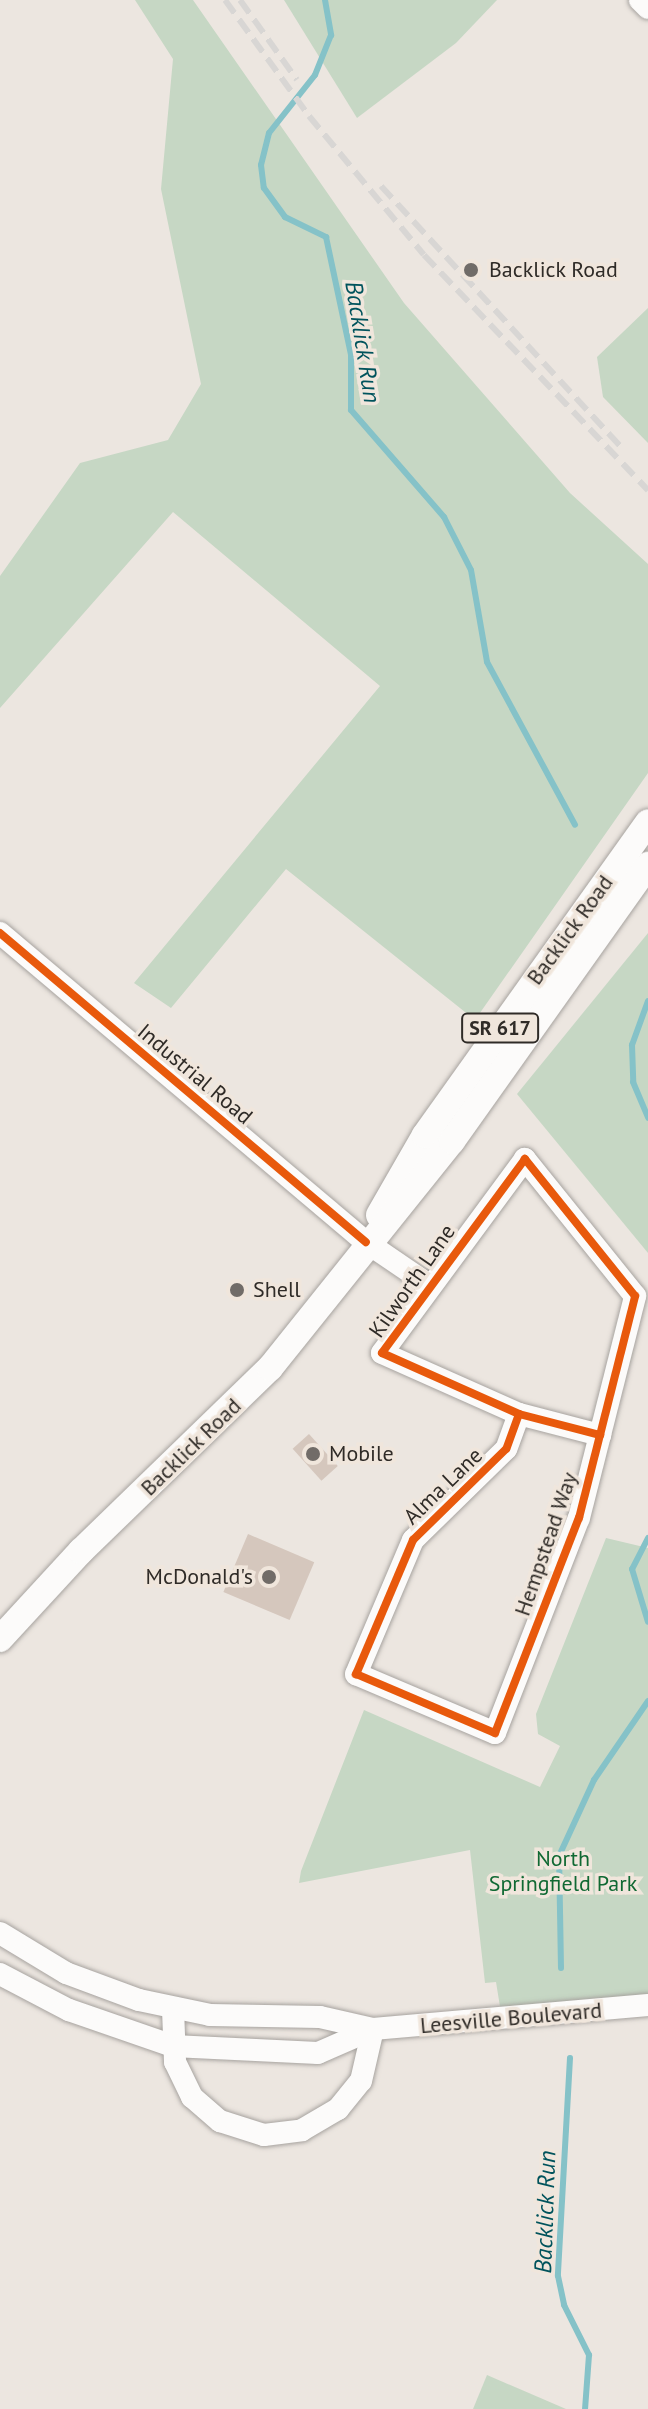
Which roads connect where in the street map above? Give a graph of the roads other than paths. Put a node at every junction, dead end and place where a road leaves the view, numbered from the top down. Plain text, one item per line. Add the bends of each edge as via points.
1 (640, 0) edge
2 (648, 8) edge
3 (648, 822) edge
4 (648, 865) edge
5 (0, 933) edge
6 (525, 1159) joint
7 (366, 1242) junction
8 (429, 1285) junction
9 (519, 1414) junction
10 (600, 1435) junction
11 (0, 1639) edge
12 (356, 1674) joint
13 (0, 1933) edge
14 (0, 1974) edge
15 (648, 2005) edge
16 (173, 2009) junction
17 (373, 2029) junction
18 (173, 2046) junction

1 - 2 street
3 - 7 main road, Backlick Road / SR 617 via 425,1135
4 - 7 main road, Backlick Road / SR 617 via 452,1141
5 - 7 street, Industrial Road
6 - 8 street, Kilworth Lane
6 - 10 street, Hempstead Way via 635,1296
7 - 8 street, Kilworth Lane
7 - 11 main road, Backlick Road / SR 617 via 270,1368 81,1551
8 - 9 street, Kilworth Lane via 382,1353
9 - 10 street, Kilworth Lane
9 - 12 street, Alma Lane via 506,1449 413,1540
10 - 12 street, Hempstead Way via 579,1518 495,1733
13 - 16 street, Leesville Boulevard via 66,1973
14 - 18 street, Leesville Boulevard via 69,2010
15 - 17 street, Leesville Boulevard
16 - 17 street, Leesville Boulevard via 244,2018 320,2017
16 - 18 street
17 - 18 street, Leesville Boulevard via 318,2053
17 - 18 street via 364,2072 346,2102 321,2122 281,2135 239,2130 203,2108 185,2087

